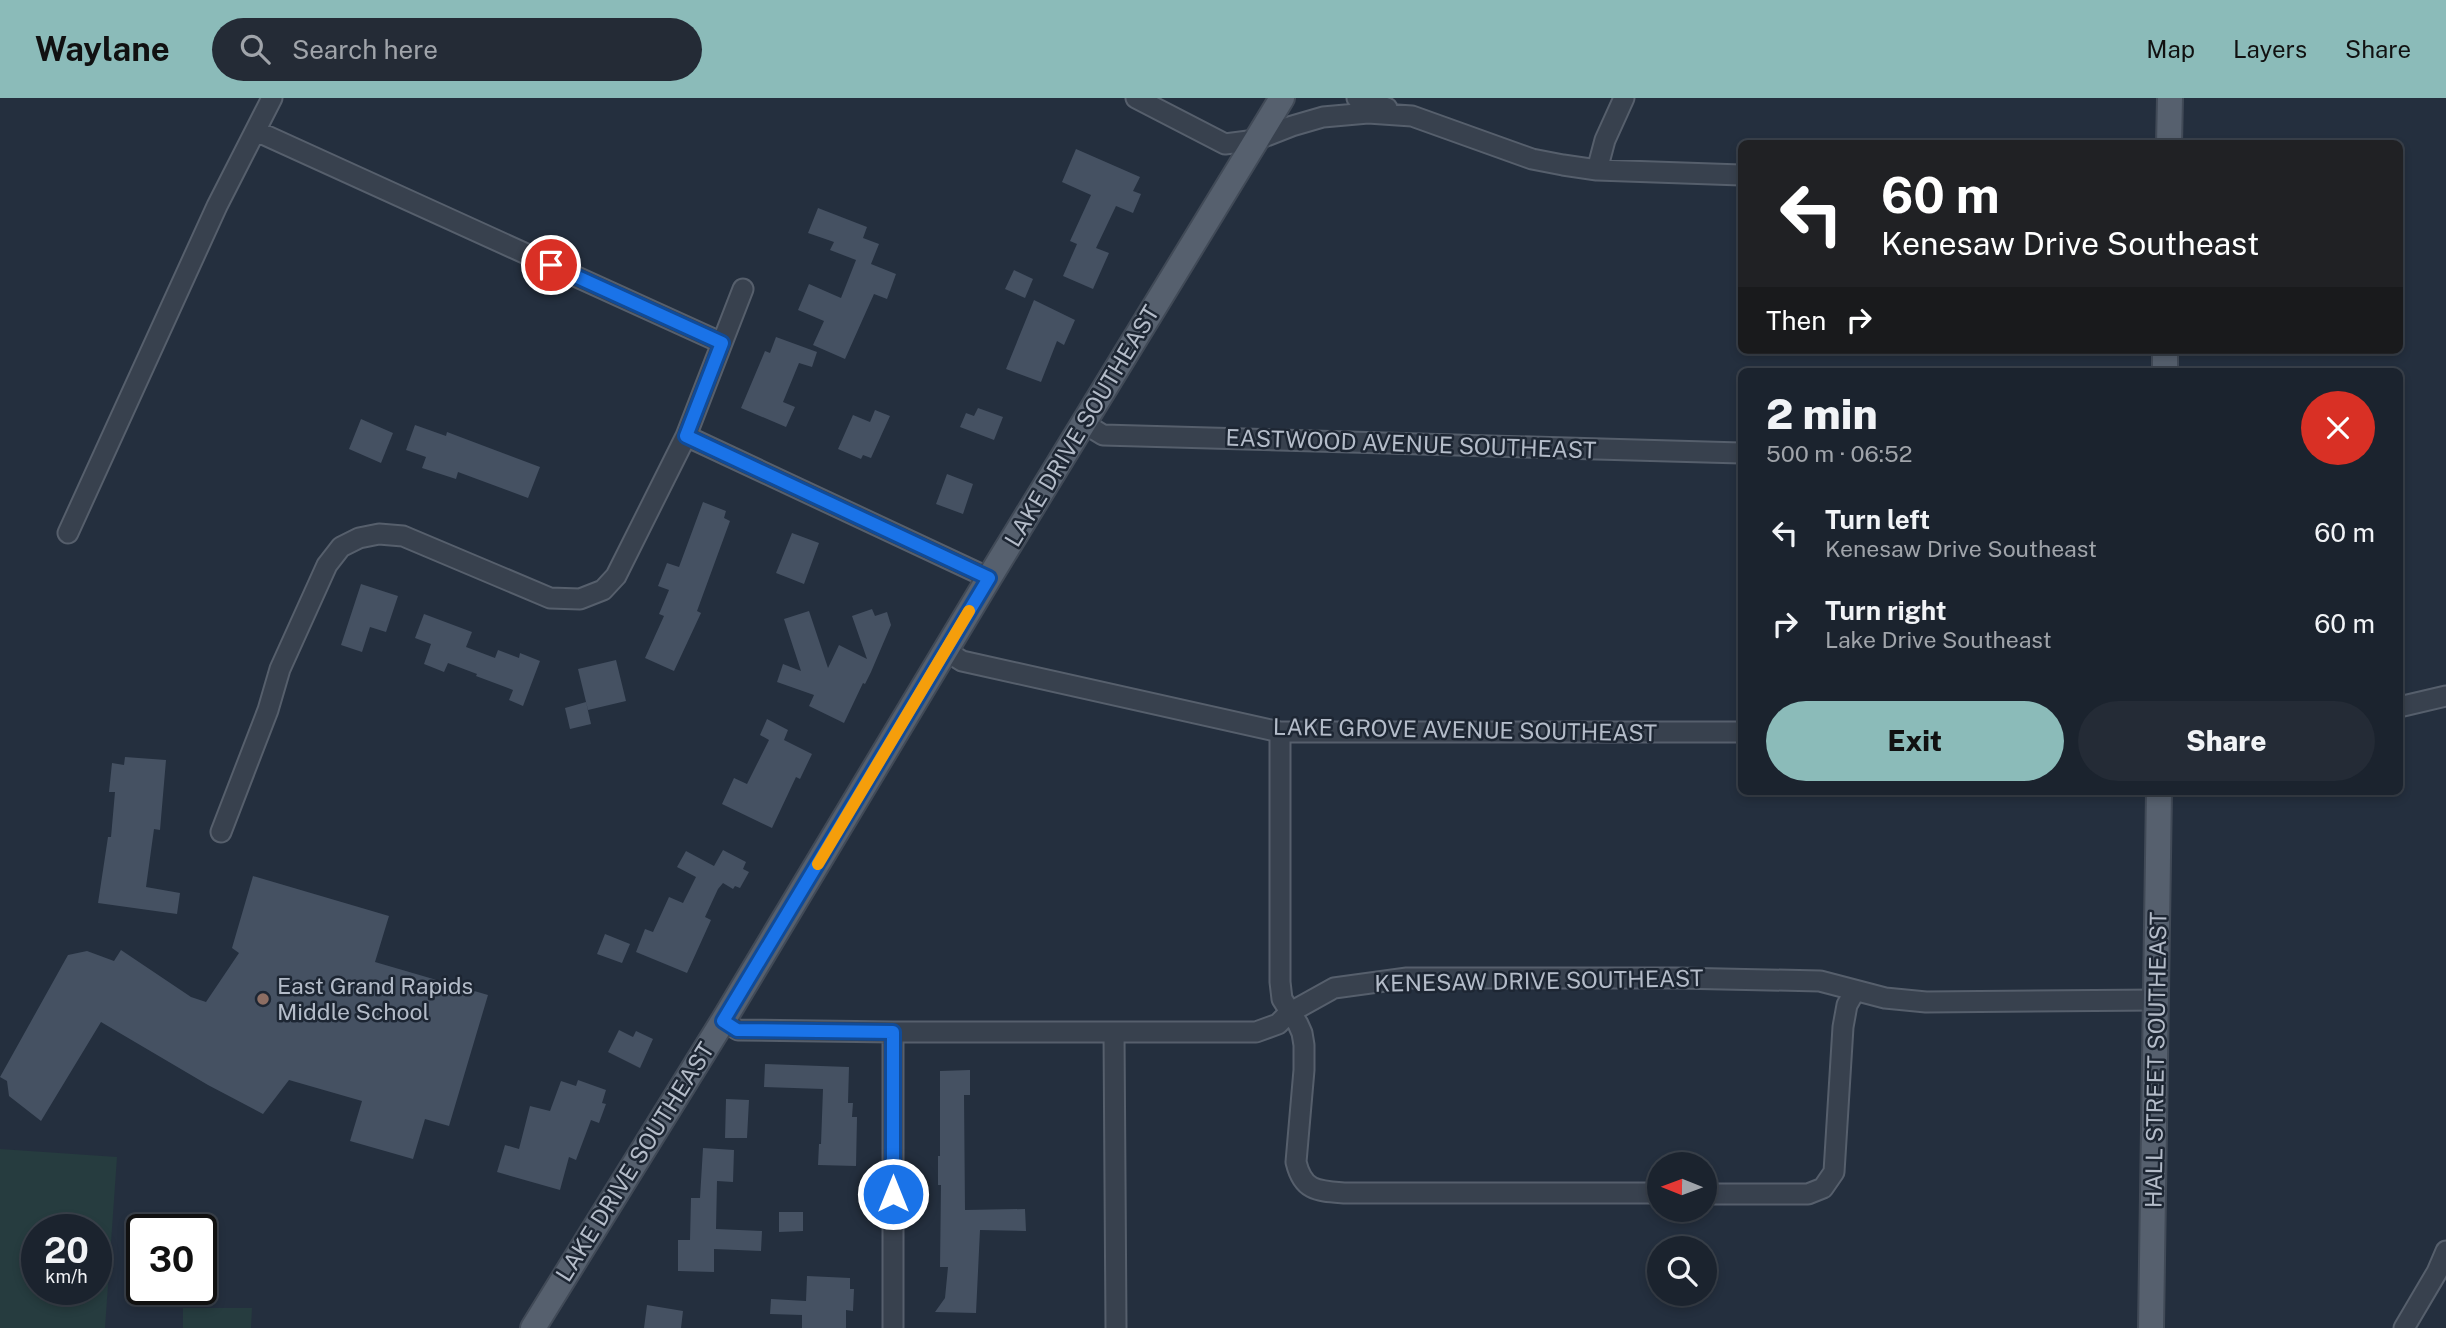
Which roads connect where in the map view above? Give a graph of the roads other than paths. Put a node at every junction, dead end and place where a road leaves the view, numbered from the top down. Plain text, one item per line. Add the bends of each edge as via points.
1 (272, 98) edge
2 (1136, 98) edge
3 (1282, 98) edge
4 (1357, 98) edge
5 (1624, 98) edge
6 (2170, 98) edge
7 (1412, 116) junction
8 (256, 131) junction
9 (1256, 140) junction
10 (2169, 140) edge
11 (1597, 170) junction
12 (1738, 175) edge
13 (743, 289) dead end
14 (722, 343) junction
15 (1085, 424) junction
16 (686, 436) junction
17 (1738, 453) edge
18 (68, 533) dead end
19 (989, 578) junction
20 (946, 651) junction
21 (2446, 696) edge
22 (2403, 707) edge
23 (1280, 732) junction
24 (1738, 732) edge
25 (2159, 795) edge
26 (221, 832) dead end
27 (1855, 991) junction
28 (2157, 1000) junction
29 (1289, 1013) junction
30 (723, 1021) junction
31 (893, 1032) junction
32 (1114, 1032) junction
33 (1647, 1194) edge
34 (1717, 1194) edge
35 (2446, 1251) edge
36 (533, 1328) edge
37 (893, 1328) edge
38 (1116, 1328) edge
39 (2151, 1328) edge
40 (2404, 1328) edge

1 - 8 street
2 - 9 street via 1225,144
3 - 9 main road, LAKE DRIVE SOUTHEAST
4 - 7 street
5 - 11 street
6 - 10 main road
7 - 9 street via 1323,117
7 - 11 street via 1532,159
8 - 14 street
8 - 18 street via 217,206
9 - 15 main road, LAKE DRIVE SOUTHEAST
11 - 12 street
13 - 14 street
14 - 16 street
15 - 17 street, EASTWOOD AVENUE SOUTHEAST via 1103,435
15 - 19 main road, LAKE DRIVE SOUTHEAST
16 - 19 street
16 - 26 street via 616,576 603,590 580,599 550,598 403,536 379,534 341,547 327,565 280,669
19 - 20 main road, LAKE DRIVE SOUTHEAST
20 - 23 street, LAKE GROVE AVENUE SOUTHEAST via 962,662
20 - 30 main road, LAKE DRIVE SOUTHEAST
21 - 22 street
23 - 24 street, LAKE GROVE AVENUE SOUTHEAST
23 - 29 street via 1280,982
25 - 28 main road, HALL STREET SOUTHEAST
27 - 28 street, KENESAW DRIVE SOUTHEAST via 1927,1002
27 - 29 street, KENESAW DRIVE SOUTHEAST via 1820,981 1407,978 1334,988
27 - 34 street via 1843,1027 1834,1172 1823,1188 1808,1194
28 - 39 main road, HALL STREET SOUTHEAST
29 - 32 street, KENESAW DRIVE SOUTHEAST via 1278,1024 1256,1032
29 - 33 street via 1304,1045 1296,1161 1307,1186 1344,1193
30 - 31 street, KENESAW DRIVE SOUTHEAST via 737,1030
30 - 36 main road, LAKE DRIVE SOUTHEAST
31 - 32 street, KENESAW DRIVE SOUTHEAST
31 - 37 street
32 - 38 street
35 - 40 street

